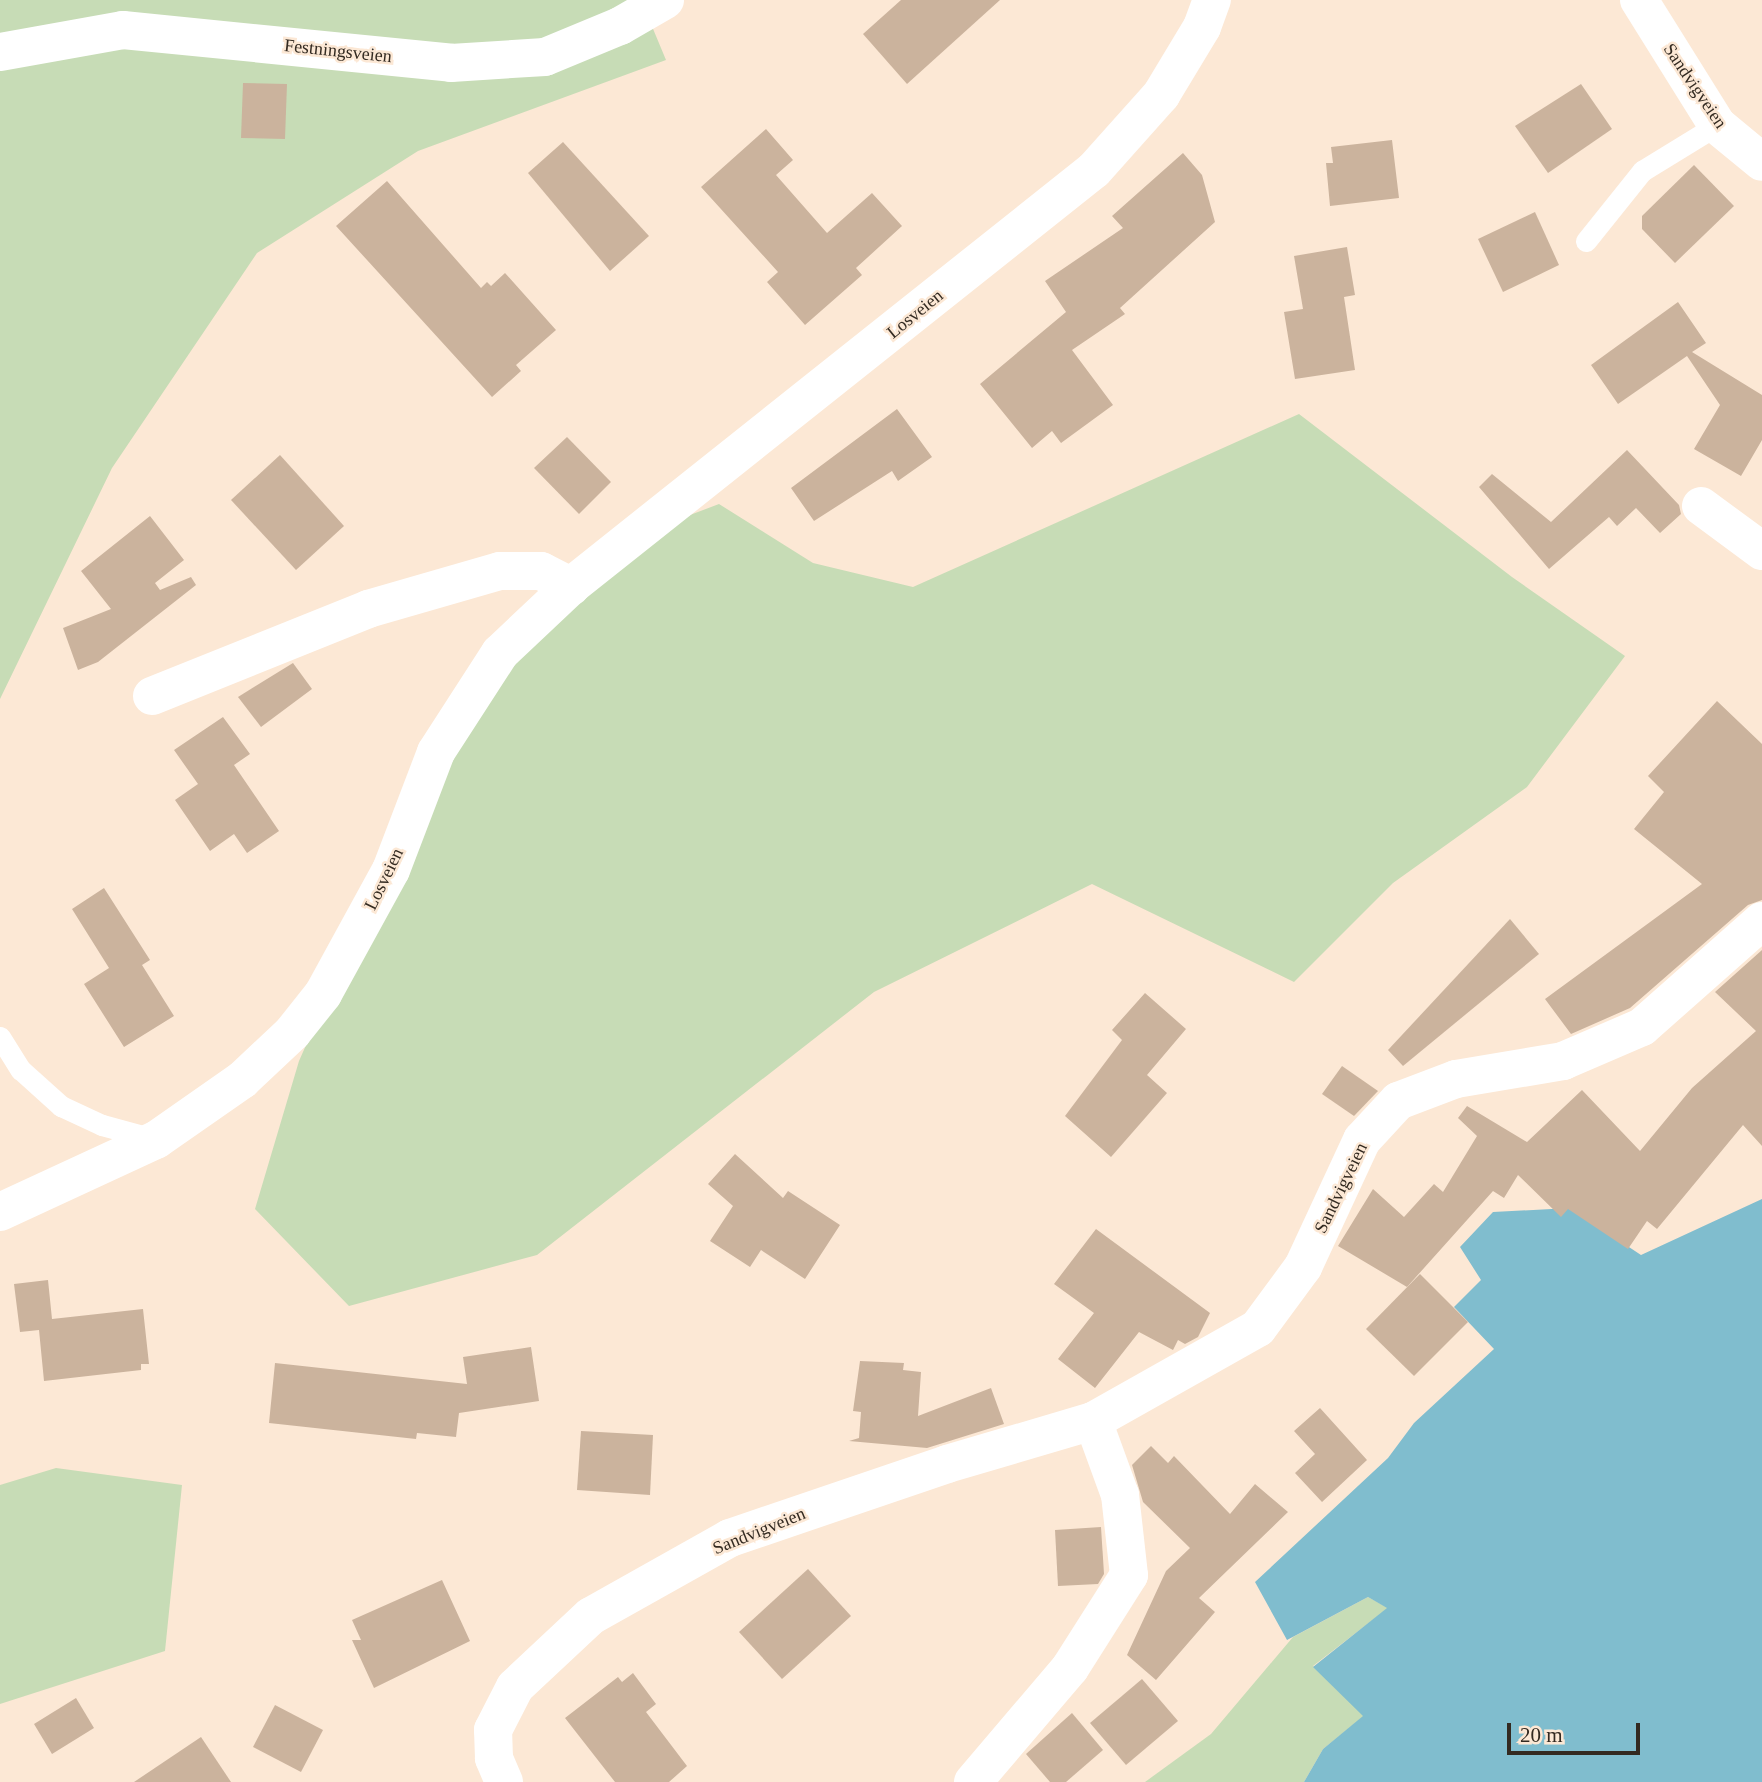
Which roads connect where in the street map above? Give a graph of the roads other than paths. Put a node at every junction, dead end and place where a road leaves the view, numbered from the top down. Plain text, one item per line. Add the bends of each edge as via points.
1 (665, 0) edge
2 (1212, 0) edge
3 (1639, 0) edge
4 (0, 52) edge
5 (1717, 125) junction
6 (1762, 162) edge
7 (1586, 241) dead end
8 (1701, 506) dead end
9 (1762, 551) edge
10 (571, 586) junction
11 (152, 696) dead end
12 (1762, 921) edge
13 (0, 1037) edge
14 (156, 1140) junction
15 (0, 1212) edge
16 (1093, 1421) junction
17 (504, 1782) edge
18 (973, 1782) edge

1 - 4 street, Festningsveien via 620,26 545,57 451,63 123,30
2 - 10 street, Losveien via 1202,27 1161,95 1094,170
3 - 5 street, Sandvigveien
5 - 6 street, Sandvigveien
5 - 7 lane via 1642,171
8 - 9 street
10 - 11 street via 541,571 500,571 368,610
10 - 14 street, Losveien via 500,653 436,752 391,870 323,994 292,1033 242,1080
12 - 16 street, Sandvigveien via 1642,1027 1563,1061 1456,1079 1398,1101 1362,1140 1303,1266 1258,1328
13 - 14 lane via 22,1070 61,1106 102,1125
14 - 15 street, Losveien
16 - 17 street, Sandvigveien via 947,1464 730,1538 591,1616 515,1687 493,1730 494,1758
16 - 18 street via 1120,1495 1129,1575 1070,1668

